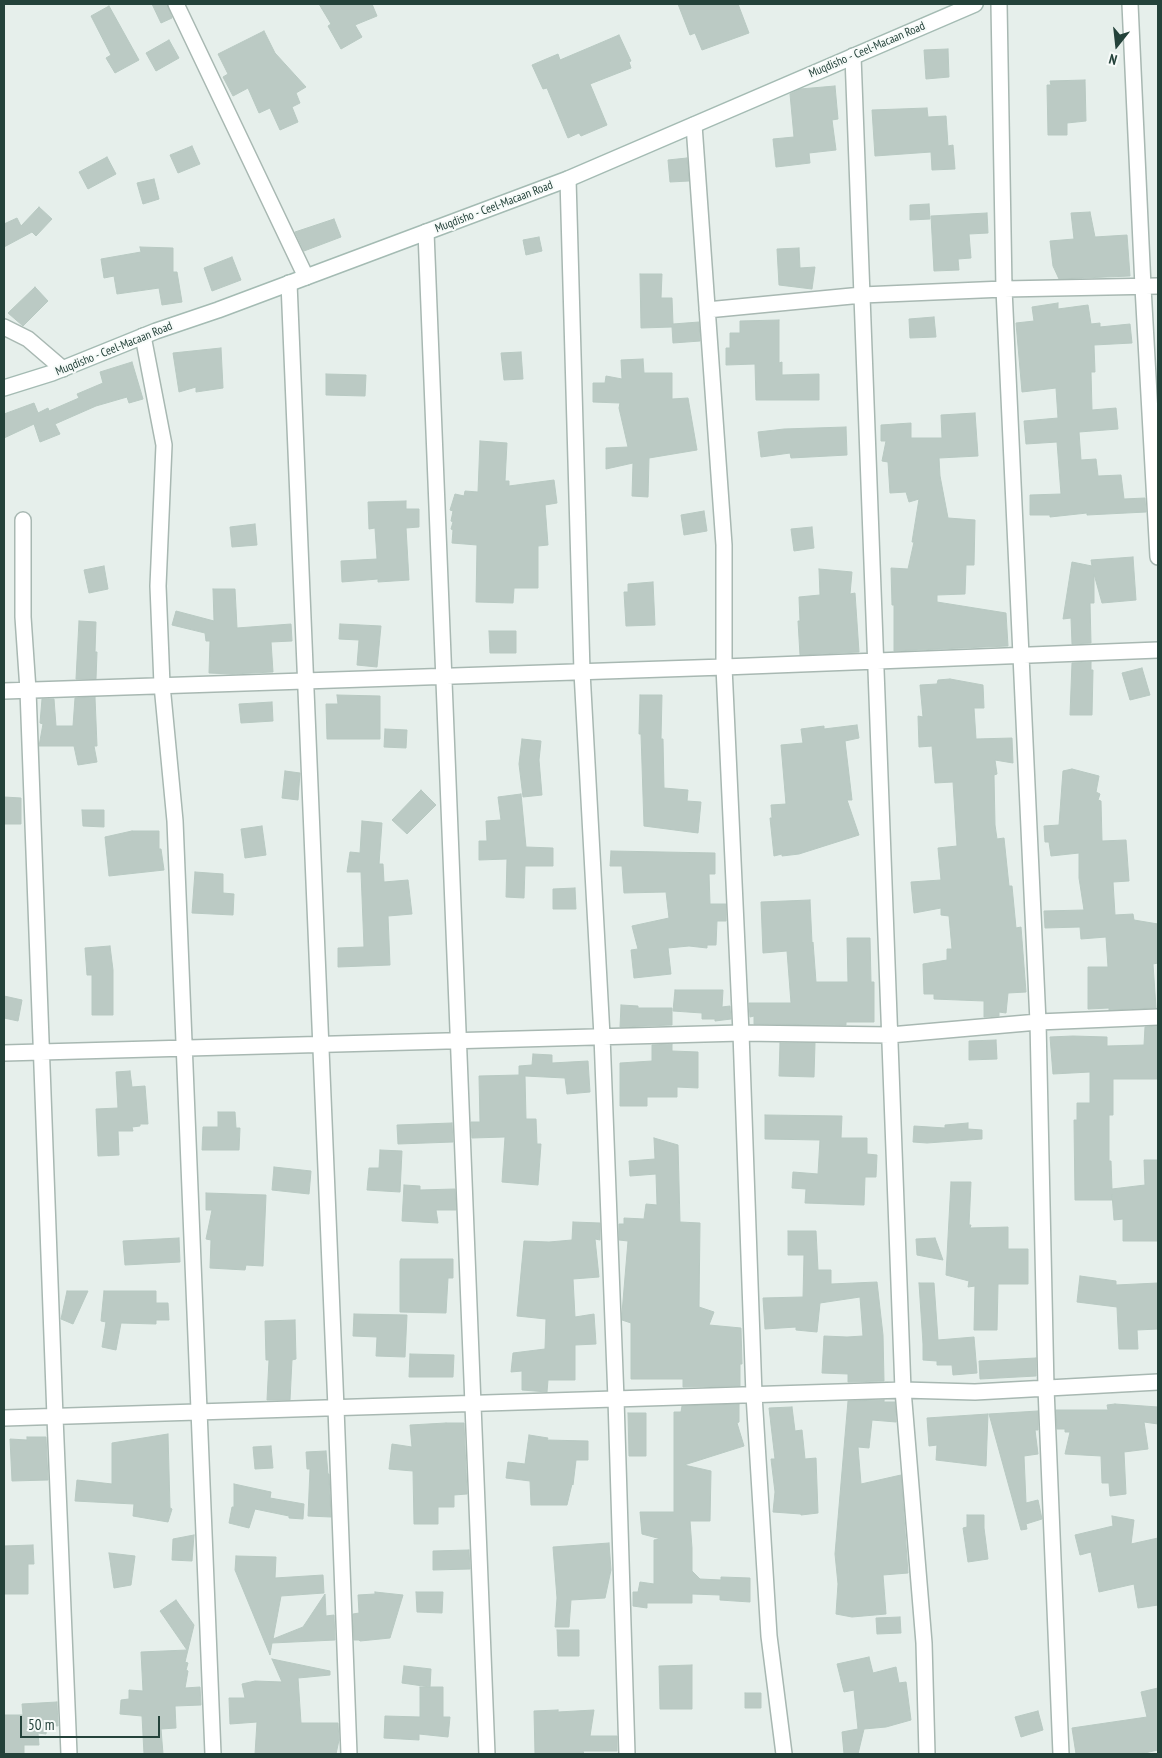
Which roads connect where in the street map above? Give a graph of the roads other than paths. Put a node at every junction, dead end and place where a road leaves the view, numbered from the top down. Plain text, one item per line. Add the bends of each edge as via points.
1 (176, 4) edge
2 (975, 4) edge
3 (999, 4) edge
4 (1130, 4) edge
5 (853, 56) junction
6 (694, 125) junction
7 (568, 179) junction
8 (426, 232) junction
9 (306, 277) junction
10 (289, 283) junction
11 (1151, 286) edge
12 (1004, 289) junction
13 (862, 294) junction
14 (707, 310) junction
15 (4, 326) edge
16 (143, 336) junction
17 (62, 369) junction
18 (4, 388) edge
19 (23, 520) dead end
20 (1158, 557) edge
21 (1158, 650) edge
22 (1021, 656) junction
23 (876, 661) junction
24 (724, 668) junction
25 (582, 672) junction
26 (444, 676) junction
27 (306, 681) junction
28 (162, 686) junction
29 (28, 690) junction
30 (4, 691) edge
31 (1158, 1017) edge
32 (1038, 1022) junction
33 (740, 1033) junction
34 (890, 1035) junction
35 (602, 1036) junction
36 (459, 1040) junction
37 (321, 1044) junction
38 (185, 1047) junction
39 (41, 1051) junction
40 (4, 1053) edge
41 (1158, 1382) edge
42 (1046, 1388) junction
43 (903, 1390) junction
44 (754, 1395) junction
45 (616, 1399) junction
46 (473, 1404) junction
47 (336, 1408) junction
48 (199, 1412) junction
49 (55, 1417) junction
50 (4, 1418) edge
51 (70, 1754) edge
52 (213, 1754) edge
53 (349, 1754) edge
54 (487, 1754) edge
55 (627, 1754) edge
56 (784, 1754) edge
57 (927, 1754) edge
58 (1062, 1754) edge

1 - 9 street
2 - 5 street, Muqdisho - Ceel-Macaan Road
3 - 12 street
4 - 11 street
5 - 6 street, Muqdisho - Ceel-Macaan Road
5 - 13 street
6 - 7 street, Muqdisho - Ceel-Macaan Road
6 - 14 street
7 - 8 street, Muqdisho - Ceel-Macaan Road
7 - 25 street
8 - 9 street, Muqdisho - Ceel-Macaan Road
8 - 26 street
9 - 10 street, Muqdisho - Ceel-Macaan Road
10 - 16 street, Muqdisho - Ceel-Macaan Road
10 - 27 street
11 - 12 street
11 - 20 street
12 - 13 street
12 - 22 street
13 - 14 street
13 - 23 street
14 - 24 street via 724,546
15 - 17 street via 28,339
16 - 17 street, Muqdisho - Ceel-Macaan Road
16 - 28 street via 164,445 158,586
17 - 18 street, Muqdisho - Ceel-Macaan Road
19 - 29 street via 23,617
21 - 22 street
22 - 23 street
22 - 32 street
23 - 24 street
23 - 34 street
24 - 25 street
24 - 33 street
25 - 26 street
25 - 35 street
26 - 27 street
26 - 36 street
27 - 28 street
27 - 37 street
28 - 29 street
28 - 38 street via 174,820
29 - 30 street
29 - 39 street
31 - 32 street
32 - 34 street
32 - 42 street
33 - 34 street
33 - 35 street
33 - 44 street
34 - 43 street
35 - 36 street
35 - 45 street
36 - 37 street
36 - 46 street
37 - 38 street
37 - 47 street
38 - 39 street
38 - 48 street
39 - 40 street
39 - 49 street
41 - 42 street
42 - 43 street via 975,1392
42 - 58 street
43 - 44 street
43 - 57 street via 924,1643
44 - 45 street
44 - 56 street via 768,1636
45 - 46 street
45 - 55 street
46 - 47 street
46 - 54 street
47 - 48 street
47 - 53 street
48 - 49 street
48 - 52 street
49 - 50 street
49 - 51 street

